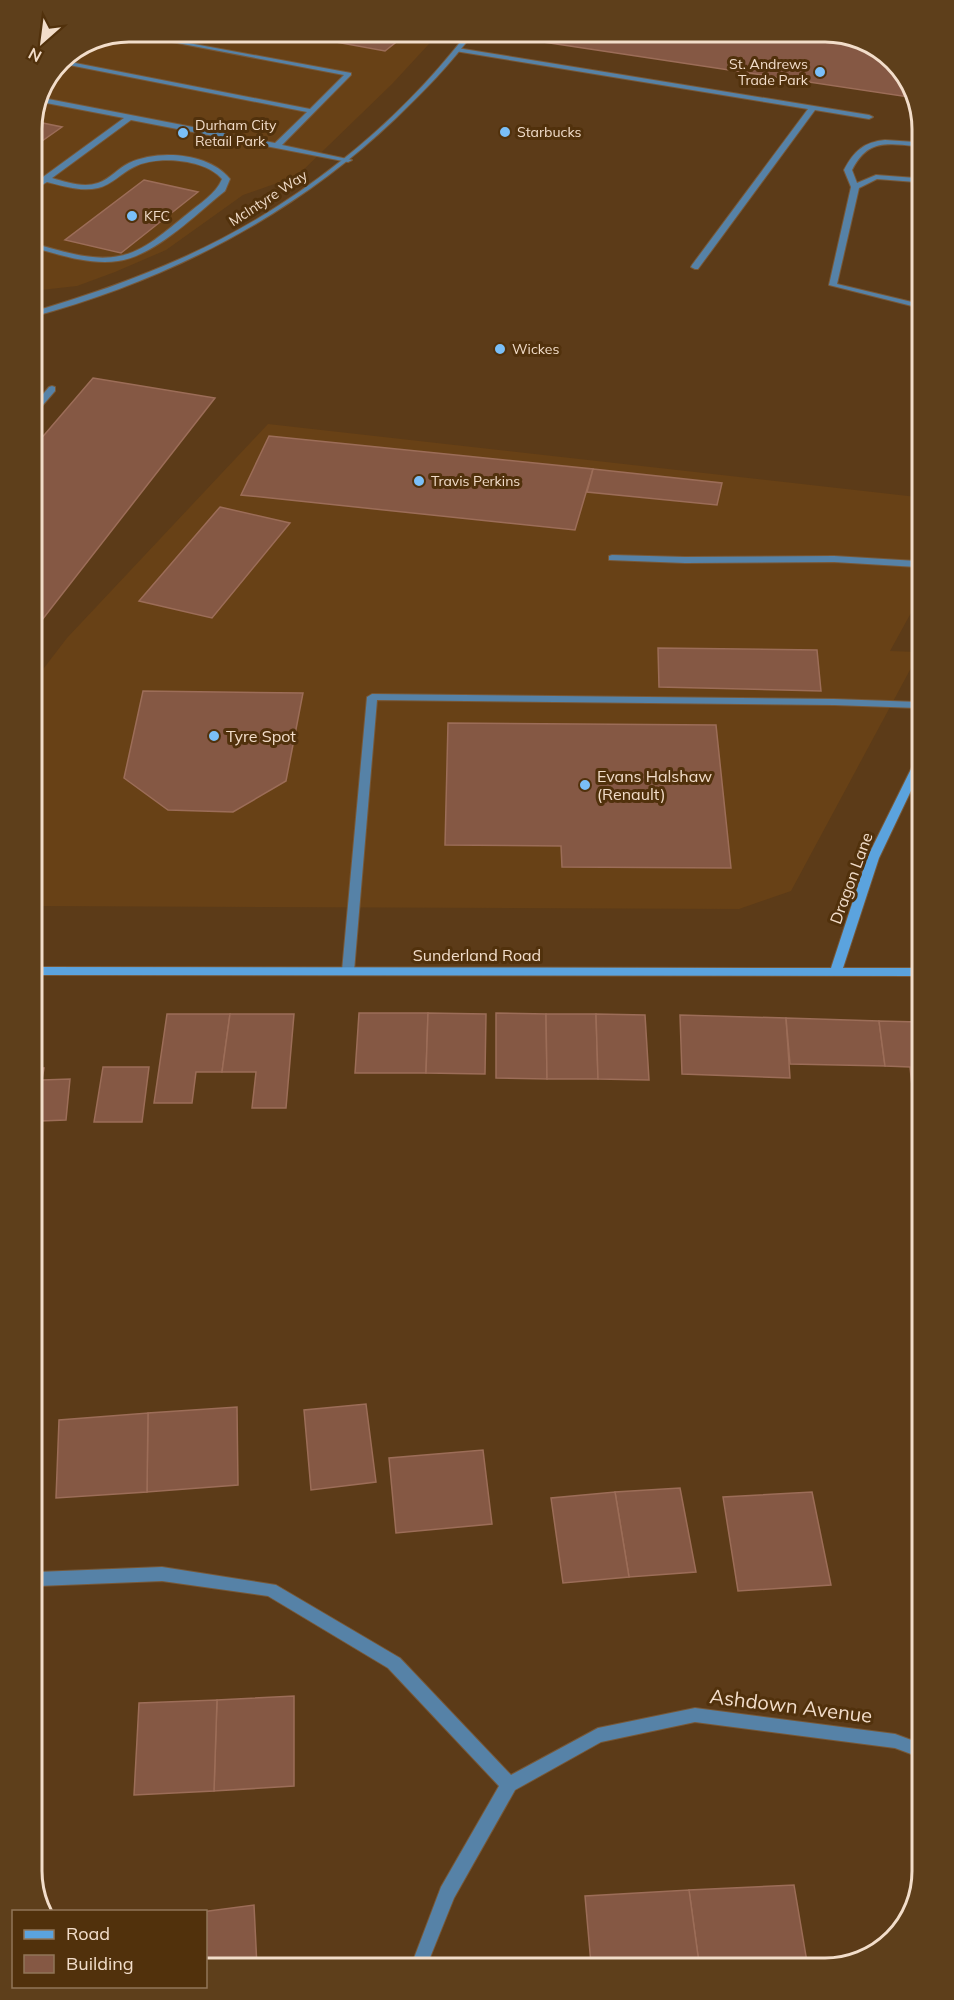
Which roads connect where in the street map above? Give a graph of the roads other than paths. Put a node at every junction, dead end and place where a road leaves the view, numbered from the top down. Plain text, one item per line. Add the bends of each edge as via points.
1 (180, 42) edge
2 (463, 42) edge
3 (457, 50) junction
4 (72, 63) edge
5 (47, 101) edge
6 (813, 108) junction
7 (312, 111) junction
8 (130, 117) junction
9 (869, 117) dead end
10 (912, 144) edge
11 (277, 146) junction
12 (348, 160) junction
13 (46, 179) junction
14 (912, 180) edge
15 (42, 182) edge
16 (855, 187) junction
17 (42, 247) edge
18 (695, 267) dead end
19 (912, 304) edge
20 (42, 312) edge
21 (52, 389) dead end
22 (42, 401) edge
23 (612, 558) dead end
24 (912, 564) edge
25 (912, 705) edge
26 (912, 777) edge
27 (42, 971) edge
28 (348, 972) junction
29 (836, 972) junction
30 (912, 972) edge
31 (42, 1580) edge
32 (912, 1747) edge
33 (509, 1785) junction
34 (422, 1958) edge

1 - 7 street via 349,74
2 - 3 street, McIntyre Way
3 - 6 street
3 - 12 street, McIntyre Way
4 - 7 street
5 - 8 street
6 - 9 street
6 - 18 street
7 - 11 street
8 - 11 street
8 - 13 street
10 - 16 street via 871,144 859,151 848,170
11 - 12 street
12 - 20 street, McIntyre Way via 274,213 223,242 90,299
13 - 15 street
13 - 17 street via 92,187 133,164 170,158 206,164 226,179 222,189 143,250 121,259 92,259
14 - 16 street via 876,177
16 - 19 street via 833,285
21 - 22 street
23 - 24 street via 843,559
25 - 28 street via 372,698
26 - 29 street, Dragon Lane via 873,858
27 - 28 street, Sunderland Road
28 - 29 street, Sunderland Road
29 - 30 street, Sunderland Road
31 - 33 street via 162,1574 271,1590 394,1663
32 - 33 street, Ashdown Avenue via 896,1741 696,1715 598,1735
33 - 34 street via 447,1893

